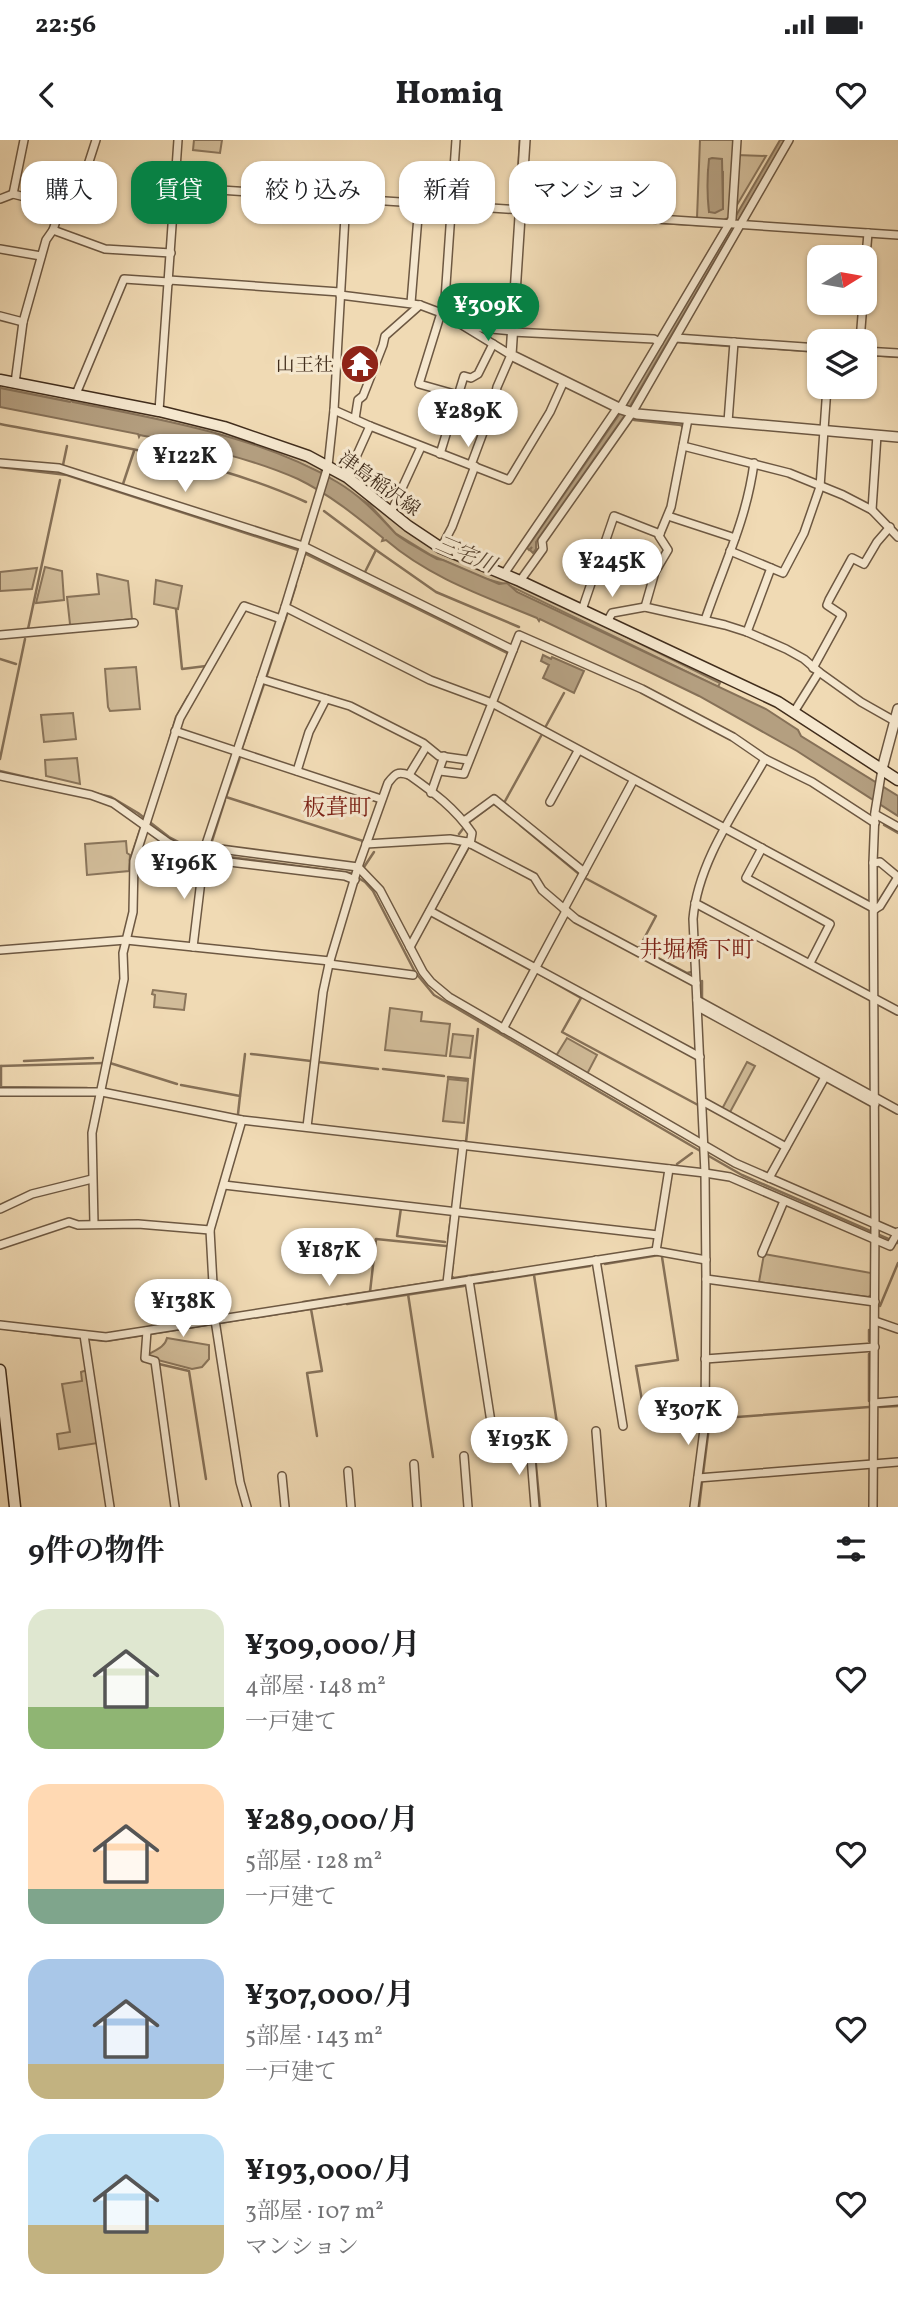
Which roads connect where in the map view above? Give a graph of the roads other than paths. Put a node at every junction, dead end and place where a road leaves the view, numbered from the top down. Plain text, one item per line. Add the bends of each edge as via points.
1 (24, 140) edge
2 (96, 140) edge
3 (178, 140) edge
4 (456, 140) edge
5 (525, 140) edge
6 (737, 140) edge
7 (789, 140) edge
8 (89, 161) edge
9 (177, 161) edge
10 (455, 161) edge
11 (524, 161) edge
12 (13, 194) junction
13 (21, 196) edge
14 (0, 199) edge
15 (676, 220) edge
16 (55, 224) edge
17 (173, 224) edge
18 (344, 224) edge
19 (417, 224) edge
20 (450, 224) edge
21 (519, 224) edge
22 (735, 224) junction
23 (53, 230) junction
24 (868, 233) junction
25 (898, 235) edge
26 (867, 245) edge
27 (0, 249) edge
28 (171, 253) junction
29 (41, 256) junction
30 (169, 281) junction
31 (340, 294) junction
32 (411, 303) junction
33 (420, 305) junction
34 (443, 313) junction
35 (0, 316) edge
36 (23, 322) junction
37 (466, 327) junction
38 (512, 331) junction
39 (676, 338) junction
40 (659, 342) junction
41 (734, 342) junction
42 (494, 344) junction
43 (807, 347) edge
44 (877, 352) edge
45 (898, 353) edge
46 (511, 355) junction
47 (0, 380) edge
48 (564, 381) junction
49 (15, 383) junction
50 (76, 394) junction
51 (458, 395) junction
52 (826, 399) edge
53 (334, 410) junction
54 (624, 410) junction
55 (159, 411) junction
56 (355, 419) junction
57 (688, 419) junction
58 (728, 422) junction
59 (370, 426) junction
60 (898, 427) edge
61 (824, 430) junction
62 (877, 435) junction
63 (898, 437) edge
64 (683, 446) junction
65 (421, 447) junction
66 (440, 454) junction
67 (0, 463) edge
68 (754, 463) junction
69 (473, 466) junction
70 (327, 468) junction
71 (347, 477) junction
72 (820, 487) junction
73 (392, 510) junction
74 (872, 510) junction
75 (668, 516) junction
76 (890, 527) junction
77 (660, 534) junction
78 (898, 537) edge
79 (735, 538) junction
80 (441, 548) junction
81 (302, 550) junction
82 (730, 551) junction
83 (771, 568) junction
84 (504, 574) junction
85 (520, 581) junction
86 (285, 607) junction
87 (645, 607) junction
88 (582, 610) junction
89 (281, 619) junction
90 (705, 620) junction
91 (607, 622) junction
92 (134, 623) dead end
93 (747, 632) junction
94 (0, 635) edge
95 (513, 650) junction
96 (816, 670) junction
97 (261, 679) junction
98 (326, 699) junction
99 (492, 704) junction
100 (898, 709) edge
101 (794, 712) junction
102 (896, 722) edge
103 (175, 731) junction
104 (426, 747) junction
105 (236, 751) junction
106 (578, 751) junction
107 (444, 757) junction
108 (765, 759) junction
109 (468, 760) junction
110 (883, 769) junction
111 (297, 771) junction
112 (440, 771) junction
113 (409, 775) junction
114 (0, 776) edge
115 (898, 780) edge
116 (634, 781) junction
117 (432, 793) junction
118 (381, 799) junction
119 (550, 802) dead end
120 (875, 813) junction
121 (464, 821) junction
122 (147, 822) junction
123 (875, 823) junction
124 (898, 827) edge
125 (726, 829) junction
126 (469, 843) junction
127 (366, 844) junction
128 (762, 848) junction
129 (204, 852) junction
130 (873, 863) junction
131 (583, 872) junction
132 (356, 875) junction
133 (898, 877) edge
134 (695, 903) junction
135 (875, 909) junction
136 (565, 910) junction
137 (430, 911) junction
138 (126, 940) junction
139 (193, 947) junction
140 (410, 947) junction
141 (0, 950) edge
142 (329, 963) junction
143 (810, 963) junction
144 (535, 969) junction
145 (413, 975) dead end
146 (696, 983) junction
147 (875, 998) junction
148 (697, 1003) junction
149 (898, 1011) edge
150 (503, 1029) junction
151 (785, 1051) junction
152 (700, 1057) junction
153 (825, 1077) junction
154 (0, 1092) edge
155 (102, 1092) junction
156 (702, 1101) junction
157 (875, 1101) junction
158 (898, 1110) edge
159 (242, 1120) junction
160 (307, 1127) junction
161 (463, 1146) junction
162 (786, 1147) junction
163 (704, 1151) junction
164 (669, 1169) junction
165 (705, 1173) junction
166 (769, 1178) junction
167 (92, 1179) junction
168 (223, 1185) junction
169 (784, 1201) junction
170 (0, 1209) edge
171 (455, 1210) junction
172 (94, 1224) junction
173 (210, 1230) junction
174 (875, 1233) junction
175 (658, 1235) junction
176 (895, 1239) edge
177 (0, 1245) edge
178 (656, 1251) junction
179 (762, 1253) dead end
180 (596, 1260) junction
181 (706, 1261) junction
182 (706, 1279) junction
183 (469, 1280) junction
184 (447, 1283) junction
185 (875, 1302) junction
186 (215, 1320) junction
187 (875, 1321) junction
188 (0, 1325) edge
189 (898, 1329) edge
190 (147, 1331) junction
191 (84, 1335) junction
192 (875, 1347) junction
193 (705, 1359) junction
194 (0, 1370) edge
195 (898, 1401) edge
196 (874, 1404) junction
197 (623, 1426) dead end
198 (596, 1432) dead end
199 (4, 1437) edge
200 (530, 1444) dead end
201 (495, 1448) dead end
202 (464, 1456) dead end
203 (898, 1462) edge
204 (414, 1464) dead end
205 (873, 1464) junction
206 (348, 1471) dead end
207 (282, 1476) dead end
208 (698, 1478) junction
209 (15, 1507) edge
210 (110, 1507) edge
211 (175, 1507) edge
212 (247, 1507) edge
213 (285, 1507) edge
214 (351, 1507) edge
215 (418, 1507) edge
216 (468, 1507) edge
217 (535, 1507) edge
218 (602, 1507) edge
219 (694, 1507) edge
220 (873, 1507) edge

1 - 12 street
2 - 8 street
3 - 9 street
4 - 10 street
5 - 11 street
6 - 22 street
7 - 22 street
12 - 13 street
12 - 14 street
15 - 22 street
16 - 23 street
17 - 28 street
18 - 31 street
19 - 32 street
20 - 34 street
21 - 38 street
22 - 24 street
22 - 39 street
22 - 40 street
23 - 28 street via 105,249
23 - 29 street
24 - 25 street
24 - 26 street
27 - 29 street
28 - 30 street
29 - 36 street
30 - 31 street
30 - 50 street via 124,279
30 - 55 street
31 - 32 street
31 - 53 street
32 - 33 street
33 - 34 street
33 - 56 street via 385,336 358,400
34 - 37 street
34 - 51 street via 419,384
35 - 36 street
36 - 49 street
37 - 38 street
37 - 42 street
38 - 40 street
38 - 46 street
39 - 41 street
39 - 54 street
40 - 54 street
41 - 43 street
41 - 58 street
42 - 46 street
42 - 51 street via 478,374 464,376
44 - 45 street
46 - 48 street
46 - 69 street
47 - 49 main road, 津島稲沢線
48 - 54 street
48 - 69 street via 509,480
49 - 50 main road, 津島稲沢線
50 - 55 main road, 津島稲沢線
51 - 66 street
52 - 61 street
53 - 56 street
53 - 70 street
54 - 57 street
54 - 84 street
54 - 85 street via 542,541 543,550
55 - 70 main road, 津島稲沢線 via 246,434 308,456
56 - 59 street
57 - 58 street
57 - 64 street
58 - 61 street
59 - 65 street
59 - 71 street
60 - 63 street
61 - 62 street
61 - 72 street
62 - 63 street
62 - 74 street
64 - 68 street
64 - 75 street
65 - 66 street
65 - 73 street
66 - 69 street
67 - 81 street via 60,468
68 - 72 street
68 - 79 street via 749,498
69 - 80 street
70 - 71 main road, 津島稲沢線
70 - 81 street
71 - 73 main road, 津島稲沢線
72 - 74 street
72 - 83 street via 783,573
73 - 80 main road, 津島稲沢線
74 - 76 street
75 - 77 street
75 - 79 street
76 - 78 street
76 - 96 street via 864,564 852,558 829,600 827,605 842,615
77 - 87 street via 668,550 655,572
77 - 88 street via 614,516
79 - 82 street
80 - 84 main road, 津島稲沢線
81 - 86 street
81 - 95 street
82 - 83 street
82 - 90 street
83 - 93 street
84 - 85 main road, 津島稲沢線
85 - 88 main road, 津島稲沢線
86 - 89 street
86 - 99 street via 430,680
87 - 90 street
87 - 91 street via 612,613
88 - 91 main road, 津島稲沢線
89 - 97 street
89 - 103 street via 244,606
90 - 93 street
91 - 101 main road, 津島稲沢線
92 - 94 street
93 - 96 street via 804,659
95 - 99 street
95 - 108 street via 519,635 642,690 733,737
96 - 101 street
96 - 102 street
97 - 98 street
97 - 105 street
98 - 104 street via 350,706
98 - 111 street
99 - 106 street
99 - 109 street
100 - 102 street
101 - 110 main road, 津島稲沢線
102 - 110 street
103 - 105 street
103 - 122 street
104 - 107 street
104 - 113 street
105 - 111 street
105 - 129 street
106 - 116 street
106 - 119 street
107 - 109 street
107 - 112 street
108 - 123 street via 812,782
108 - 125 street
109 - 112 street via 464,774
110 - 115 main road, 津島稲沢線
110 - 120 street
111 - 118 street
112 - 117 street
113 - 117 street
113 - 118 street via 395,773
114 - 122 street via 92,795
116 - 125 street
116 - 131 street
117 - 121 street
118 - 127 street
120 - 123 street
120 - 124 street
121 - 126 street via 472,833
121 - 131 street via 494,799
122 - 129 street via 169,843
122 - 138 street via 134,861 133,912
123 - 130 street
125 - 128 street
125 - 134 street via 702,875
126 - 127 street via 450,839
126 - 136 street via 534,877
126 - 137 street
127 - 132 street
128 - 135 street
128 - 143 street via 746,878 830,924
129 - 132 street
129 - 132 street via 345,877
129 - 139 street
130 - 133 street via 880,862
130 - 135 street
131 - 136 street
132 - 140 street via 380,890
132 - 142 street
133 - 135 street
134 - 143 street
134 - 146 street
135 - 147 street
136 - 144 street
136 - 146 street
137 - 140 street
137 - 144 street
138 - 139 street
138 - 141 street
138 - 155 street via 124,979
139 - 142 street
140 - 150 street via 431,982
142 - 145 street
142 - 160 street
143 - 147 street
144 - 150 street
144 - 152 street
146 - 148 street
147 - 149 street
147 - 157 street
148 - 151 street
148 - 152 street
150 - 163 street
151 - 153 street
151 - 157 street
152 - 156 street
153 - 157 street
153 - 162 street
154 - 155 street
155 - 159 street
155 - 167 street via 92,1133
156 - 162 street
156 - 163 street
157 - 158 street
157 - 174 street
159 - 160 street
159 - 168 street
160 - 161 street
161 - 164 street
161 - 171 street
162 - 166 street
163 - 165 street
163 - 166 street
164 - 165 street
164 - 175 street
165 - 169 street via 730,1177
165 - 181 street
166 - 174 street
167 - 170 street via 32,1194
167 - 172 street
168 - 171 street
168 - 173 street
169 - 174 street
169 - 179 street
171 - 175 street
171 - 184 street
172 - 173 street
172 - 177 street via 69,1222
173 - 186 street
174 - 176 street
174 - 176 street
174 - 185 street
175 - 178 street
178 - 180 street
178 - 181 street
180 - 183 street
180 - 197 street
181 - 182 street
182 - 185 street
182 - 193 street
183 - 184 street
183 - 201 street
184 - 186 street
185 - 187 street
186 - 190 street
186 - 212 street
187 - 189 street
187 - 192 street
188 - 191 street
190 - 191 street
190 - 211 street via 145,1358 155,1361
191 - 210 street
192 - 193 street
192 - 196 street
193 - 208 street via 705,1422
194 - 199 main road
195 - 196 street
196 - 205 street
198 - 218 street
199 - 209 main road
200 - 217 street
202 - 216 street
203 - 205 street
204 - 215 street
205 - 208 street
205 - 220 street
206 - 214 street
207 - 213 street
208 - 219 street

